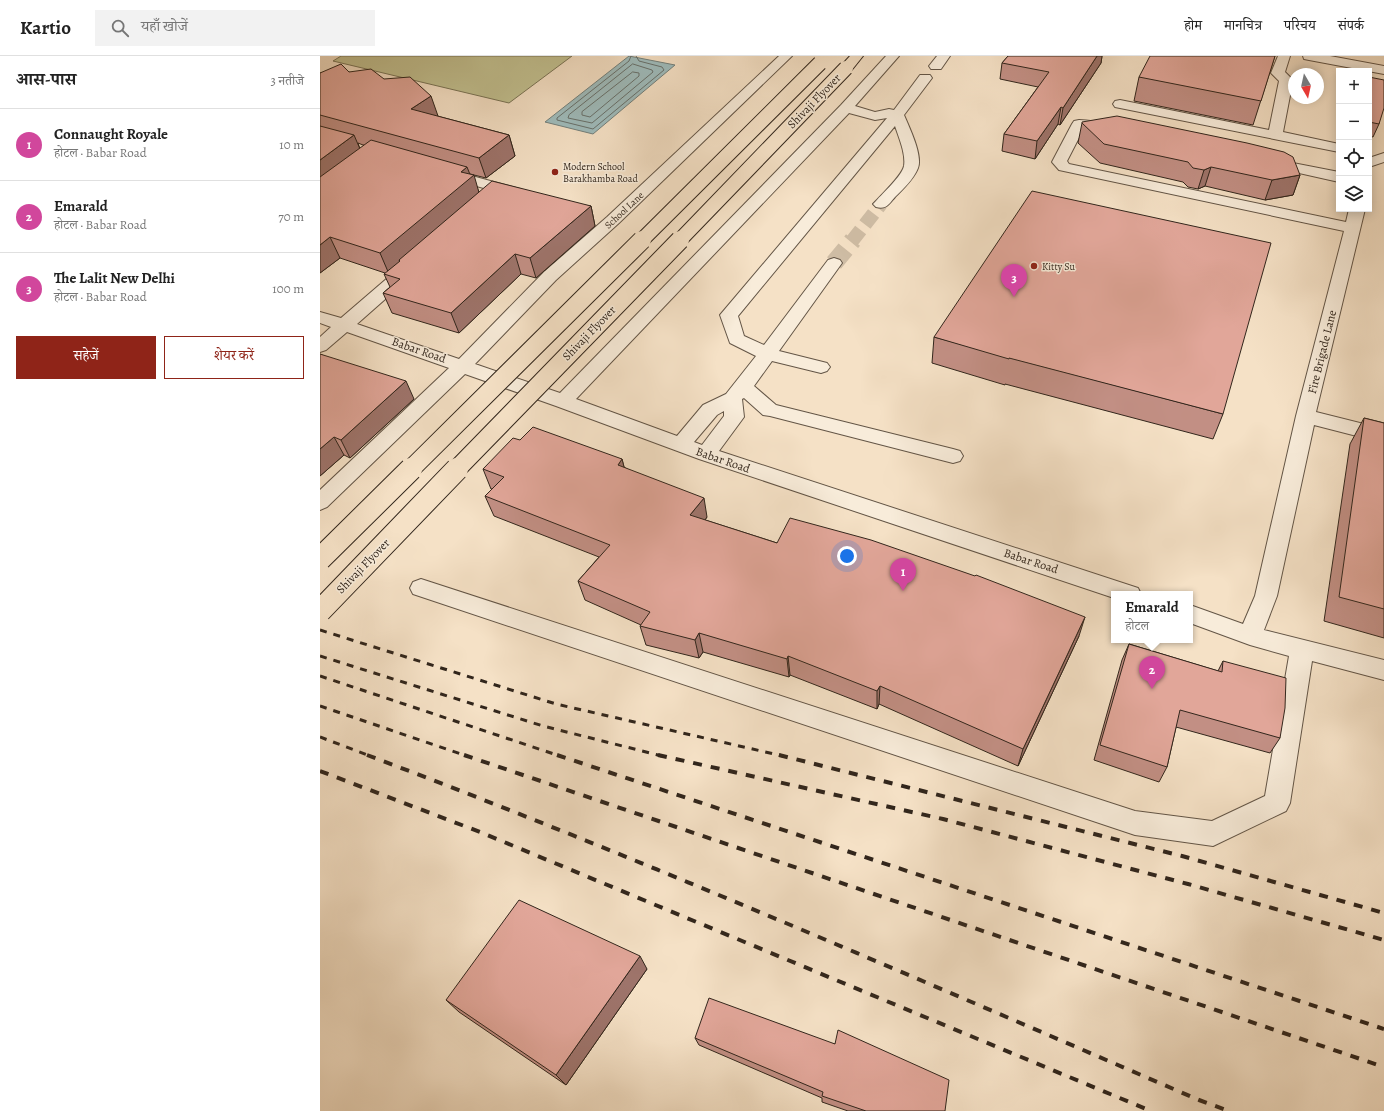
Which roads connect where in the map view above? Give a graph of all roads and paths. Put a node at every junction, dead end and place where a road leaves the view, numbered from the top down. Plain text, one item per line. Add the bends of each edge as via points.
1 (786, 56) edge
2 (893, 56) edge
3 (1309, 56) edge
4 (823, 59) edge
5 (851, 62) edge
6 (1282, 62) edge
7 (1376, 64) edge
8 (1265, 65) edge
9 (925, 78) dead end
10 (850, 104) junction
11 (1120, 104) dead end
12 (893, 114) junction
13 (1126, 132) edge
14 (1275, 135) junction
15 (1336, 147) edge
16 (1372, 154) edge
17 (1384, 156) edge
18 (1255, 159) edge
19 (1372, 162) edge
20 (436, 170) edge
21 (1336, 176) edge
22 (531, 197) edge
23 (881, 204) tunnel mouth
24 (1356, 212) edge
25 (1352, 228) junction
26 (423, 257) edge
27 (834, 263) tunnel mouth
28 (320, 316) edge
29 (345, 325) junction
30 (320, 346) edge
31 (768, 354) junction
32 (463, 365) junction
33 (821, 367) dead end
34 (738, 392) junction
35 (563, 401) junction
36 (1306, 416) junction
37 (1384, 436) edge
38 (680, 445) junction
39 (706, 454) junction
40 (953, 456) dead end
41 (320, 502) edge
42 (320, 559) edge
43 (421, 588) dead end
44 (1121, 591) edge
45 (320, 611) edge
46 (1193, 615) edge
47 (1250, 636) junction
48 (1302, 649) junction
49 (1384, 670) edge

1 - 32 street, School Lane via 605,218
2 - 10 street
3 - 7 street
4 - 42 main road, Shivaji Flyover, bridge
5 - 45 main road, Shivaji Flyover, bridge
6 - 8 street
6 - 14 street via 1278,74 1286,80
9 - 12 street
10 - 12 street via 875,116
10 - 35 street
11 - 14 street
12 - 23 street via 910,143 911,167
12 - 31 street via 729,315 736,339
13 - 25 street via 1079,124 1059,162 1064,167
14 - 15 street
16 - 17 street
17 - 19 street
18 - 21 street
20 - 22 street via 495,194
24 - 25 street, Fire Brigade Lane
25 - 36 street, Fire Brigade Lane
26 - 29 street
27 - 31 street
28 - 29 street, Babar Road
29 - 30 street
29 - 32 street, Babar Road
31 - 33 street
31 - 34 street
32 - 35 street, Babar Road
32 - 41 street, School Lane
34 - 38 street via 710,410
34 - 39 street via 734,417
34 - 40 street via 770,410
35 - 38 street, Babar Road
36 - 37 street
36 - 47 street via 1266,596
38 - 39 street, Babar Road
39 - 44 street, Babar Road
43 - 48 street via 1135,823 1213,834 1277,803
46 - 47 street
47 - 48 street
48 - 49 street

